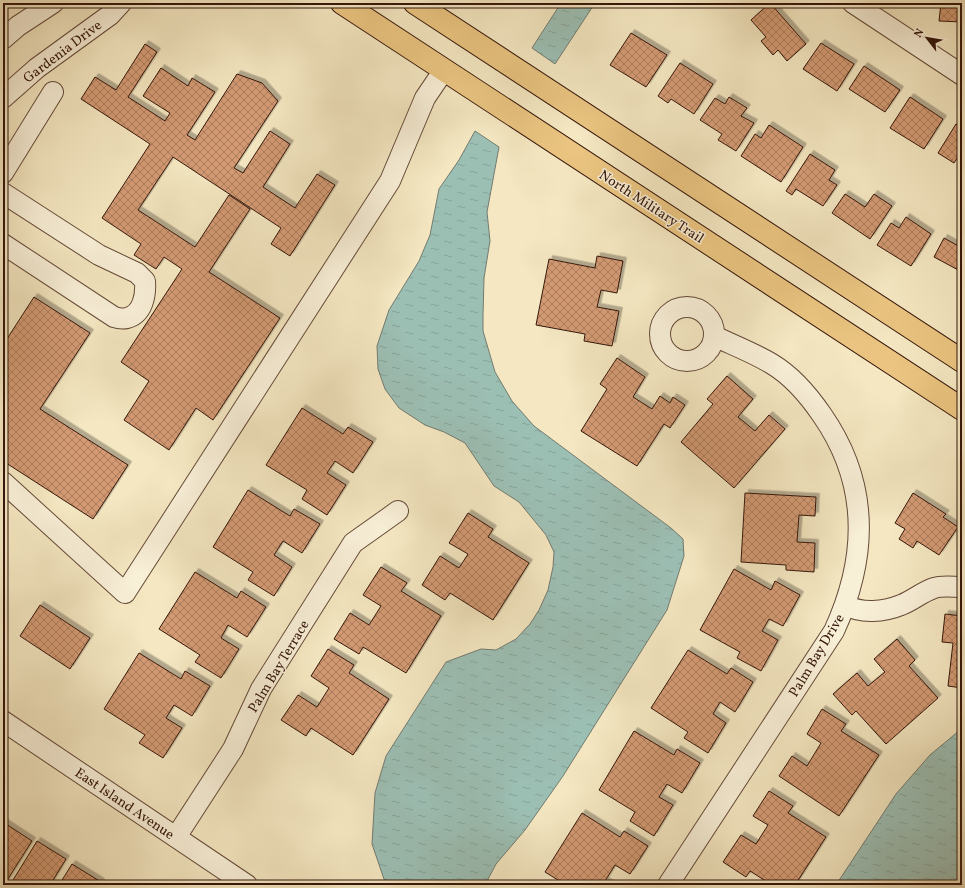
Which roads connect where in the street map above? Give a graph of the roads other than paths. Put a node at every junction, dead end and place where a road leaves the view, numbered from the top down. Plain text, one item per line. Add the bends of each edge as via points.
1 (52, 3) edge
2 (121, 3) edge
3 (342, 3) edge
4 (415, 3) edge
5 (853, 3) edge
6 (3, 39) edge
7 (444, 70) junction
8 (962, 75) edge
9 (53, 92) dead end
10 (3, 98) edge
11 (3, 173) edge
12 (3, 193) edge
13 (3, 244) edge
14 (714, 336) dead end
15 (962, 362) edge
16 (962, 409) edge
17 (3, 482) edge
18 (398, 511) dead end
19 (962, 587) edge
20 (846, 605) junction
21 (3, 721) edge
22 (176, 837) junction
23 (247, 885) edge
24 (668, 885) edge

1 - 6 street
2 - 10 street, Gardenia Drive via 110,15 37,68
3 - 7 main road, North Military Trail
4 - 15 main road
5 - 8 street
7 - 16 main road, North Military Trail
7 - 17 street via 426,98 390,181 125,593
9 - 11 street
12 - 13 street via 99,255 136,273 145,282 146,295 138,311 126,318 114,317
14 - 20 street, Palm Bay Drive via 772,364 794,382 814,403 830,426 843,452 858,506 860,535 857,564
18 - 22 street, Palm Bay Terrace via 354,543 261,689 233,749
19 - 20 street via 934,588 889,609 870,611
20 - 24 street, Palm Bay Drive via 834,631
21 - 22 street, East Island Avenue
22 - 23 street, East Island Avenue

